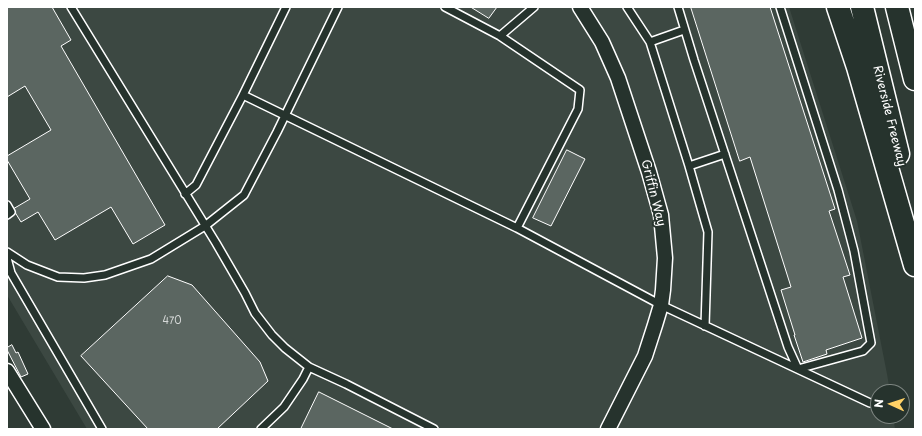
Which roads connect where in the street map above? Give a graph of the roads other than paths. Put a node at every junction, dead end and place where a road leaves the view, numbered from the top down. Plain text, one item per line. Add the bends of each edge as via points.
1 (71, 7) edge
2 (286, 7) edge
3 (338, 7) edge
4 (445, 7) edge
5 (534, 7) edge
6 (580, 7) edge
7 (627, 7) edge
8 (678, 7) edge
9 (780, 7) edge
10 (838, 7) edge
11 (862, 7) edge
12 (897, 7) edge
13 (684, 30) junction
14 (500, 36) junction
15 (650, 42) junction
16 (915, 79) edge
17 (243, 95) junction
18 (285, 115) junction
19 (725, 154) junction
20 (689, 166) junction
21 (185, 194) junction
22 (7, 205) edge
23 (7, 215) edge
24 (915, 224) edge
25 (205, 226) junction
26 (516, 228) junction
27 (7, 252) edge
28 (7, 258) edge
29 (915, 265) edge
30 (661, 305) junction
31 (705, 326) junction
32 (310, 366) junction
33 (798, 369) junction
34 (7, 371) edge
35 (870, 403) dead end
36 (43, 429) edge
37 (102, 429) edge
38 (260, 429) edge
39 (434, 429) edge
40 (608, 429) edge

1 - 21 lane
2 - 17 lane
3 - 18 lane
4 - 14 lane
5 - 14 lane
6 - 30 street, Griffin Way via 602,42 618,78 661,215 665,258
7 - 15 lane
8 - 13 lane
9 - 33 lane via 838,190 854,251 871,343 863,351
10 - 29 highway via 858,67
11 - 24 highway, Riverside Freeway
12 - 16 highway
13 - 15 lane
13 - 19 lane
14 - 26 lane via 580,90 578,109
15 - 20 lane
17 - 18 lane
17 - 21 lane via 196,185
18 - 25 lane via 244,195
18 - 26 lane
19 - 20 lane
19 - 33 lane via 788,347
20 - 31 lane via 708,232
21 - 25 lane
22 - 23 lane via 12,212
25 - 27 lane via 151,259 105,275 84,278 58,277 27,265
25 - 32 lane via 255,313 285,348
26 - 30 lane
28 - 37 lane via 11,273
30 - 31 lane
30 - 40 street, Griffin Way via 645,356
31 - 33 lane
32 - 38 lane via 284,407
32 - 39 lane
33 - 35 lane
34 - 36 street

